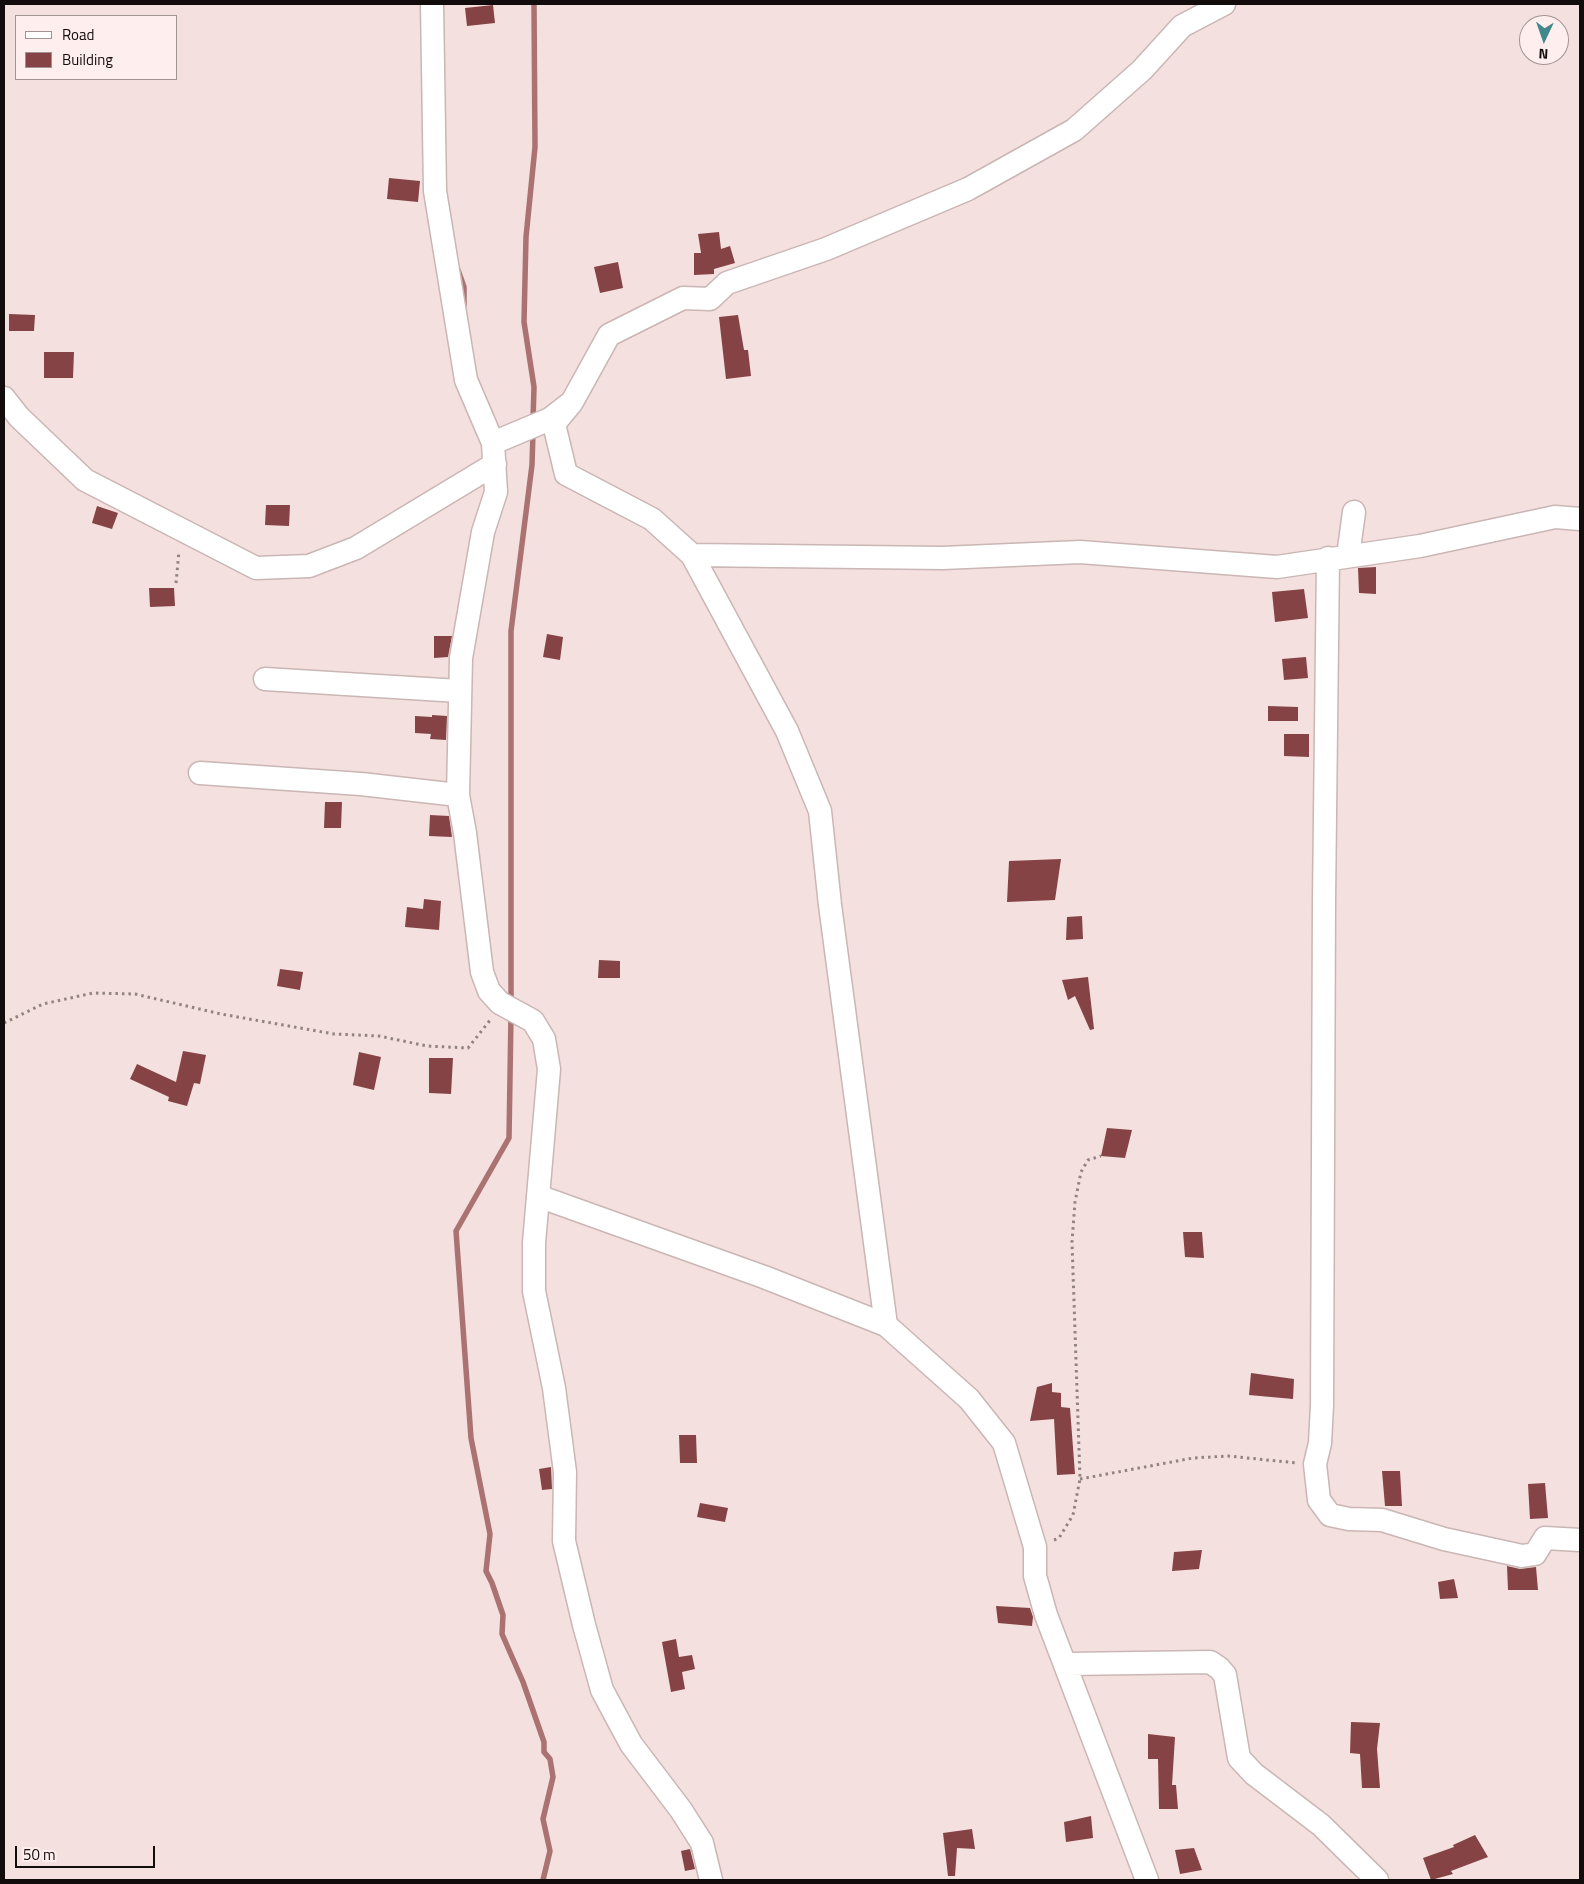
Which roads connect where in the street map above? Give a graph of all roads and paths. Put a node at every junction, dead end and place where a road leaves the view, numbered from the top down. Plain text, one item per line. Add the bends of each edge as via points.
1 (432, 4) edge
2 (1224, 4) edge
3 (4, 398) edge
4 (572, 402) junction
5 (494, 453) junction
6 (1354, 512) dead end
7 (1580, 519) edge
8 (180, 528) junction
9 (692, 555) junction
10 (1338, 557) junction
11 (176, 583) dead end
12 (265, 679) dead end
13 (460, 691) junction
14 (200, 773) dead end
15 (458, 796) junction
16 (509, 1009) junction
17 (4, 1023) edge
18 (1101, 1156) dead end
19 (538, 1196) junction
20 (886, 1325) junction
21 (1314, 1464) junction
22 (1080, 1479) junction
23 (1580, 1540) edge
24 (1034, 1547) junction
25 (1066, 1664) junction
26 (711, 1880) edge
27 (1147, 1880) edge
28 (1377, 1880) edge

1 - 5 street via 435,191 466,380
2 - 4 street via 1182,26 1142,70 1074,130 968,189 826,249 727,283 710,298 683,298 608,335
3 - 8 street via 19,417 85,480
4 - 5 street
4 - 9 street via 554,424 566,474 652,520
5 - 8 street via 356,548 309,566 256,568
5 - 13 street via 496,492 483,532 461,658
6 - 10 street
7 - 10 street via 1555,517 1420,546
8 - 11 path
9 - 10 street via 943,558 1080,552 1277,566
9 - 20 street via 786,731 820,811
10 - 21 street via 1324,901 1322,1405 1320,1443
12 - 13 street
13 - 15 street
14 - 15 street via 361,784
15 - 16 street via 466,833 482,972 488,991
16 - 17 path via 468,1048 427,1046 379,1036 334,1034 221,1014 135,994 93,993 43,1004
16 - 19 street via 533,1021 544,1039 548,1069
18 - 22 path via 1088,1160 1081,1172 1072,1242
19 - 20 street via 764,1276
19 - 26 street via 534,1291 554,1388 565,1472 564,1541 584,1625 602,1690 631,1744 702,1843
20 - 24 street via 969,1399 1004,1443
21 - 22 path via 1228,1456 1193,1458
21 - 23 street via 1319,1500 1330,1516 1382,1520 1444,1539 1522,1556 1535,1554 1545,1538
22 - 24 path via 1073,1515 1059,1538
24 - 25 street via 1035,1576
25 - 27 street
25 - 28 street via 1210,1662 1219,1668 1225,1675 1237,1748 1243,1762 1321,1825

